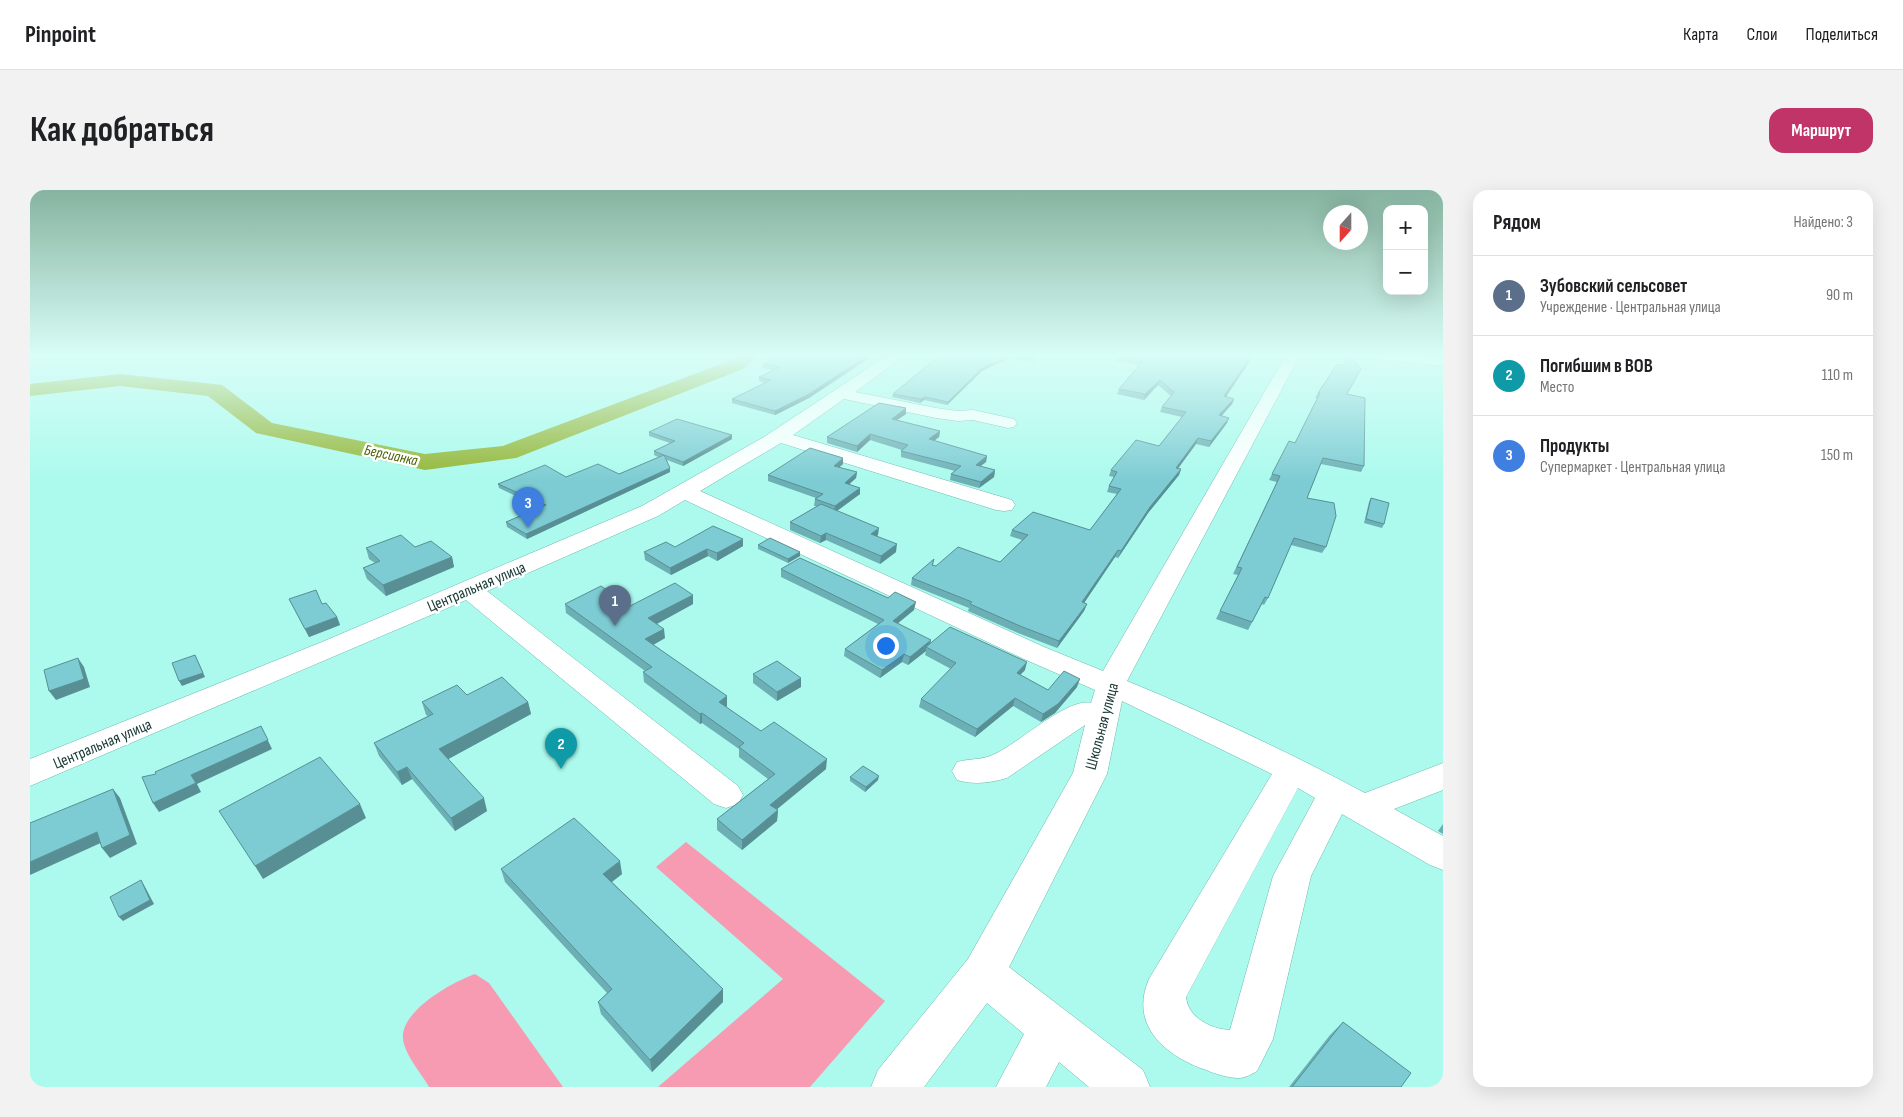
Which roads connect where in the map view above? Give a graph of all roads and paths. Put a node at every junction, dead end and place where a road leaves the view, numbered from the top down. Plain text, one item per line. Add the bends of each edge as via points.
1 (838, 397) edge
2 (856, 397) edge
3 (1270, 397) edge
4 (1008, 423) dead end
5 (778, 436) junction
6 (684, 492) junction
7 (1004, 505) dead end
8 (469, 589) junction
9 (1107, 700) junction
10 (1292, 769) junction
11 (969, 771) dead end
12 (30, 773) edge
13 (1443, 776) edge
14 (1335, 792) junction
15 (726, 795) dead end
16 (1371, 812) junction
17 (1443, 854) edge
18 (983, 973) junction
19 (1052, 1028) junction
20 (895, 1087) edge
21 (1020, 1087) edge
22 (1126, 1087) edge

1 - 5 street, Центральная улица
2 - 4 street
3 - 9 street, Школьная улица
5 - 6 street, Центральная улица
5 - 7 street
6 - 8 street, Центральная улица via 641,515
6 - 9 street via 1034,653
8 - 12 street, Центральная улица
8 - 15 street
9 - 10 street
9 - 11 street via 995,769
9 - 18 street, Школьная улица via 1090,774
10 - 14 street
10 - 14 street via 1164,994 1163,1009 1177,1030 1200,1047 1242,1055 1250,1039 1292,876
13 - 16 street via 1379,802
14 - 16 street
16 - 17 street
18 - 19 street
18 - 20 street, Школьная улица
19 - 21 street
19 - 22 street

